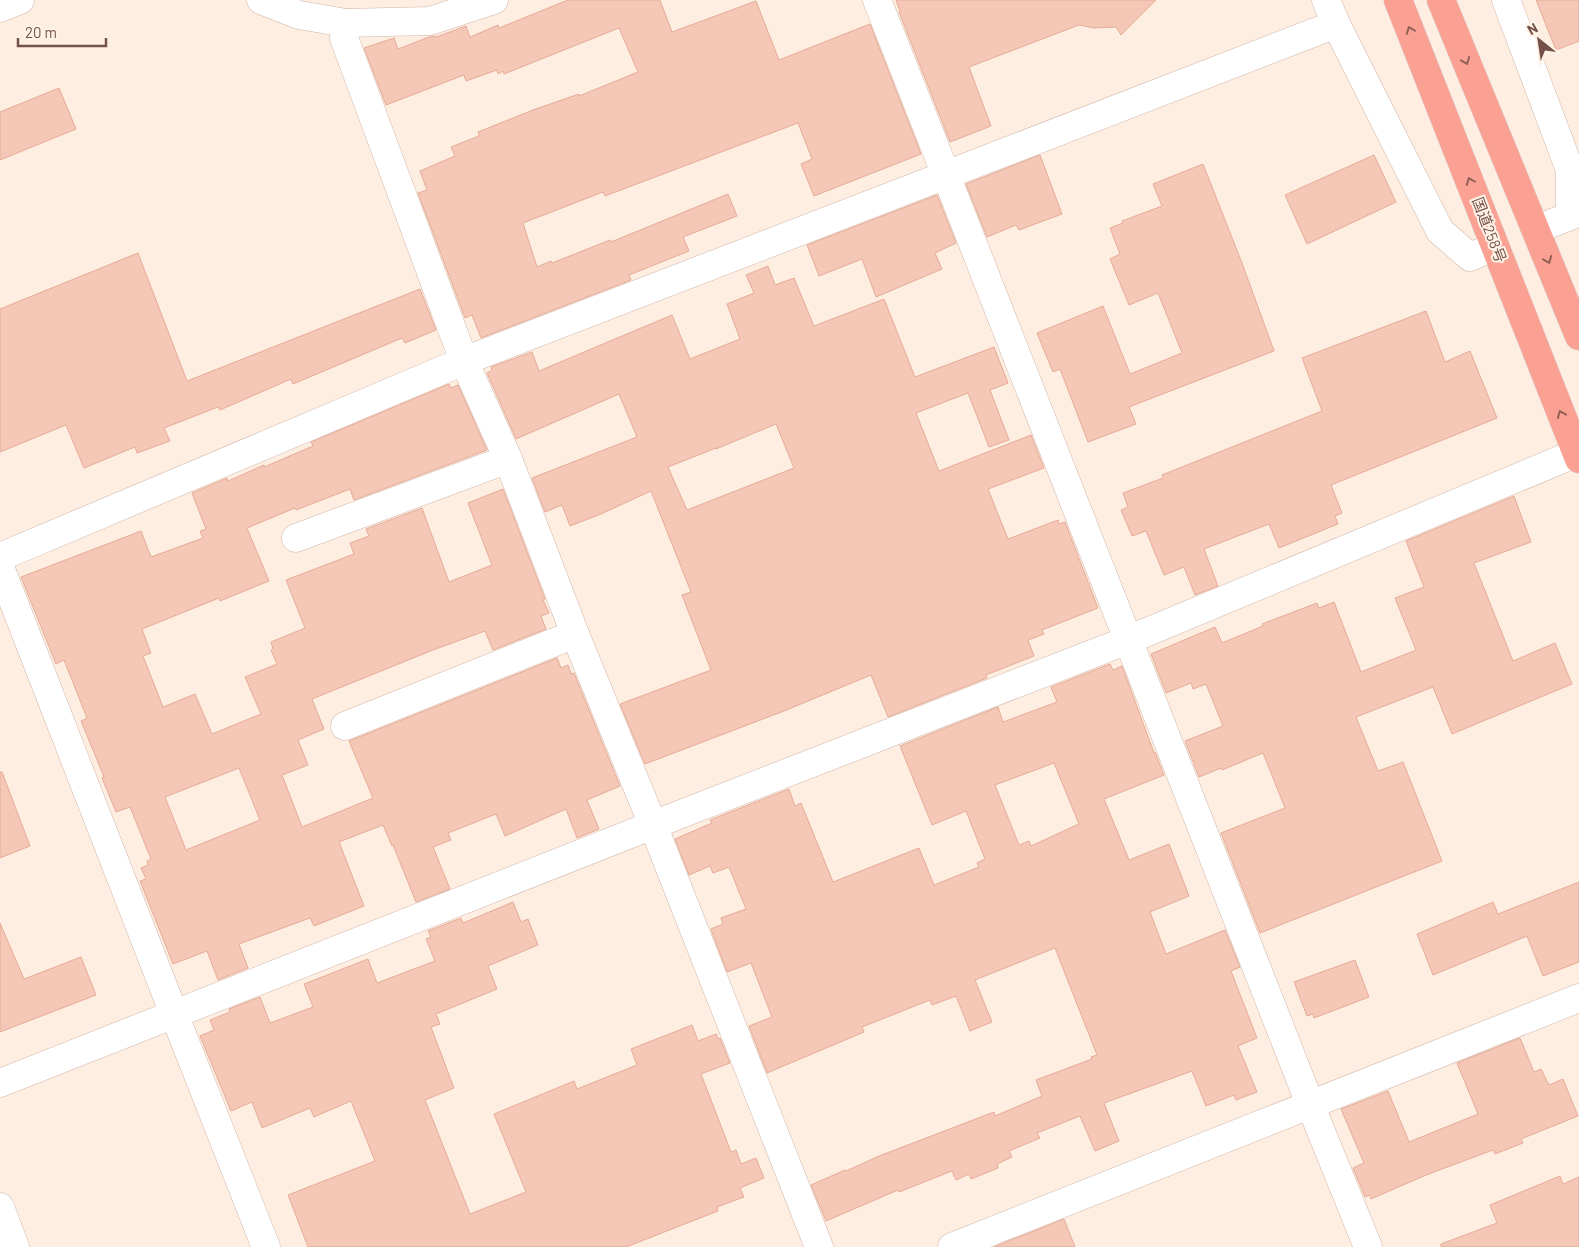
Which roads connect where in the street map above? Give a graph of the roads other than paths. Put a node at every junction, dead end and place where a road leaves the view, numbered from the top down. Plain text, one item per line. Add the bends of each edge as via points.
1 (20, 0) edge
2 (261, 0) edge
3 (494, 0) edge
4 (877, 0) edge
5 (1398, 0) edge
6 (1441, 0) edge
7 (1506, 0) edge
8 (0, 8) edge
9 (1331, 12) edge
10 (346, 23) junction
11 (946, 176) junction
12 (1536, 230) junction
13 (1495, 246) junction
14 (1579, 336) edge
15 (464, 361) junction
16 (1578, 455) edge
17 (508, 459) junction
18 (296, 538) dead end
19 (0, 557) edge
20 (0, 567) edge
21 (575, 634) junction
22 (1128, 640) junction
23 (345, 726) dead end
24 (653, 825) junction
25 (1579, 998) edge
26 (174, 1014) junction
27 (0, 1083) edge
28 (1310, 1104) junction
29 (0, 1207) edge
30 (15, 1247) edge
31 (266, 1247) edge
32 (819, 1247) edge
33 (952, 1247) edge
34 (1368, 1247) edge

1 - 8 street
2 - 10 street via 299,16
3 - 10 street via 430,21
4 - 11 street
13 -> 5 highway, 国道258号
6 -> 12 highway
7 - 12 street via 1570,170 1570,216
9 - 11 street
9 - 13 street via 1440,231 1470,257
10 - 15 street via 344,38
11 - 15 street
11 - 22 street
12 -> 14 highway
16 -> 13 highway, 国道258号
15 - 17 street
15 - 19 street
16 - 22 street
17 - 18 street
17 - 21 street
20 - 26 street
21 - 23 street
21 - 24 street
22 - 24 street
22 - 28 street
24 - 26 street
24 - 32 street
25 - 28 street
26 - 27 street
26 - 31 street
28 - 33 street
28 - 34 street
29 - 30 street

